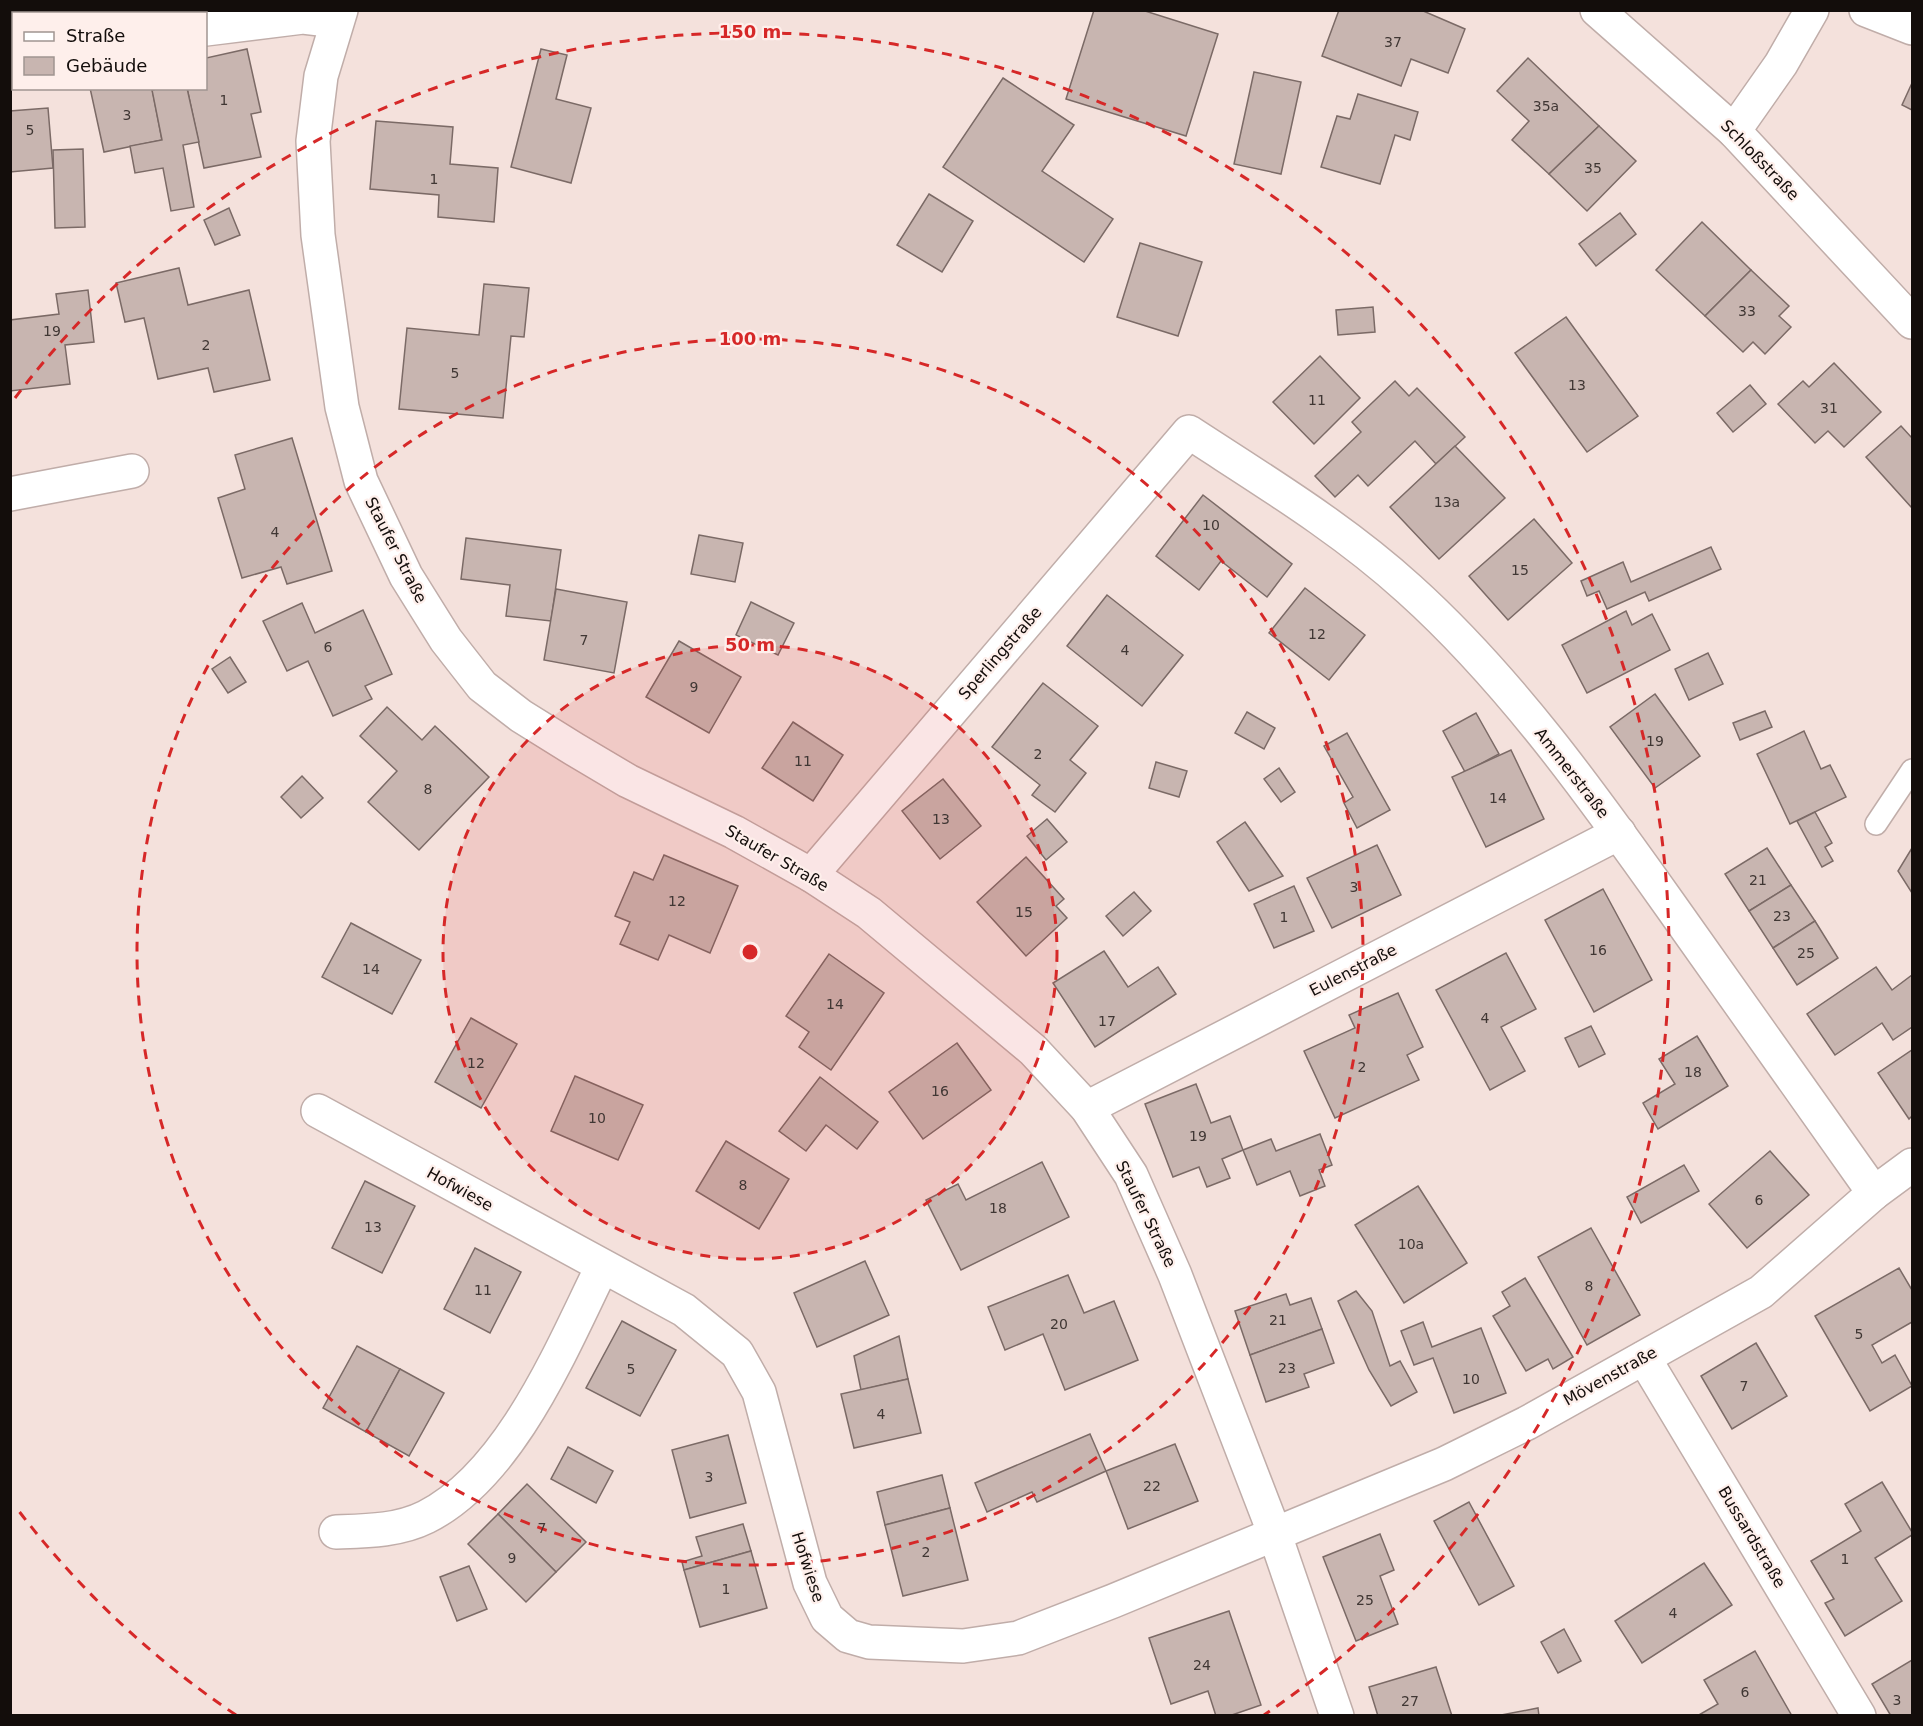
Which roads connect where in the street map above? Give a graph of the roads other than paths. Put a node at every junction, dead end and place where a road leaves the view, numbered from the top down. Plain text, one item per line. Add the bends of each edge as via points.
1 (1597, 10) edge
2 (1812, 10) edge
3 (1866, 10) edge
4 (339, 16) edge
5 (1912, 28) edge
6 (207, 29) edge
7 (1734, 131) junction
8 (1912, 322) edge
9 (1189, 432) joint
10 (132, 471) dead end
11 (10, 494) edge
12 (1912, 770) edge
13 (1876, 824) dead end
14 (1619, 833) junction
15 (811, 874) junction
16 (1087, 1107) junction
17 (318, 1111) dead end
18 (1912, 1165) edge
19 (1874, 1194) junction
20 (602, 1267) junction
21 (1644, 1358) junction
22 (336, 1532) dead end
23 (1274, 1532) junction
24 (1337, 1716) edge
25 (1859, 1716) edge

1 - 7 street, Schloßstraße
2 - 7 street via 1781,64
3 - 5 street
4 - 6 street
4 - 15 street, Staufer Straße via 321,76 314,141 318,235 342,407 361,481 406,576 446,640 482,686 521,716 628,781
7 - 8 street, Schloßstraße
9 - 14 street, Ammerstraße via 1323,520 1409,589 1490,673 1562,757
9 - 15 street, Sperlingstraße
10 - 11 street
12 - 13 lane
14 - 16 street, Eulenstraße
14 - 19 street, Ammerstraße
15 - 16 street, Staufer Straße via 868,913 1033,1050
16 - 23 street, Staufer Straße via 1136,1185
17 - 20 street, Hofwiese
18 - 19 street, Mövenstraße
19 - 21 street, Mövenstraße via 1761,1292
20 - 22 street via 545,1384 498,1453 463,1492 425,1517 383,1530
20 - 23 street, Hofwiese via 684,1310 737,1353 759,1392 810,1583 826,1618 848,1636 869,1642 963,1646 1018,1638
21 - 23 street, Mövenstraße via 1444,1464
21 - 25 street, Bussardstraße
23 - 24 street, Staufer Straße

